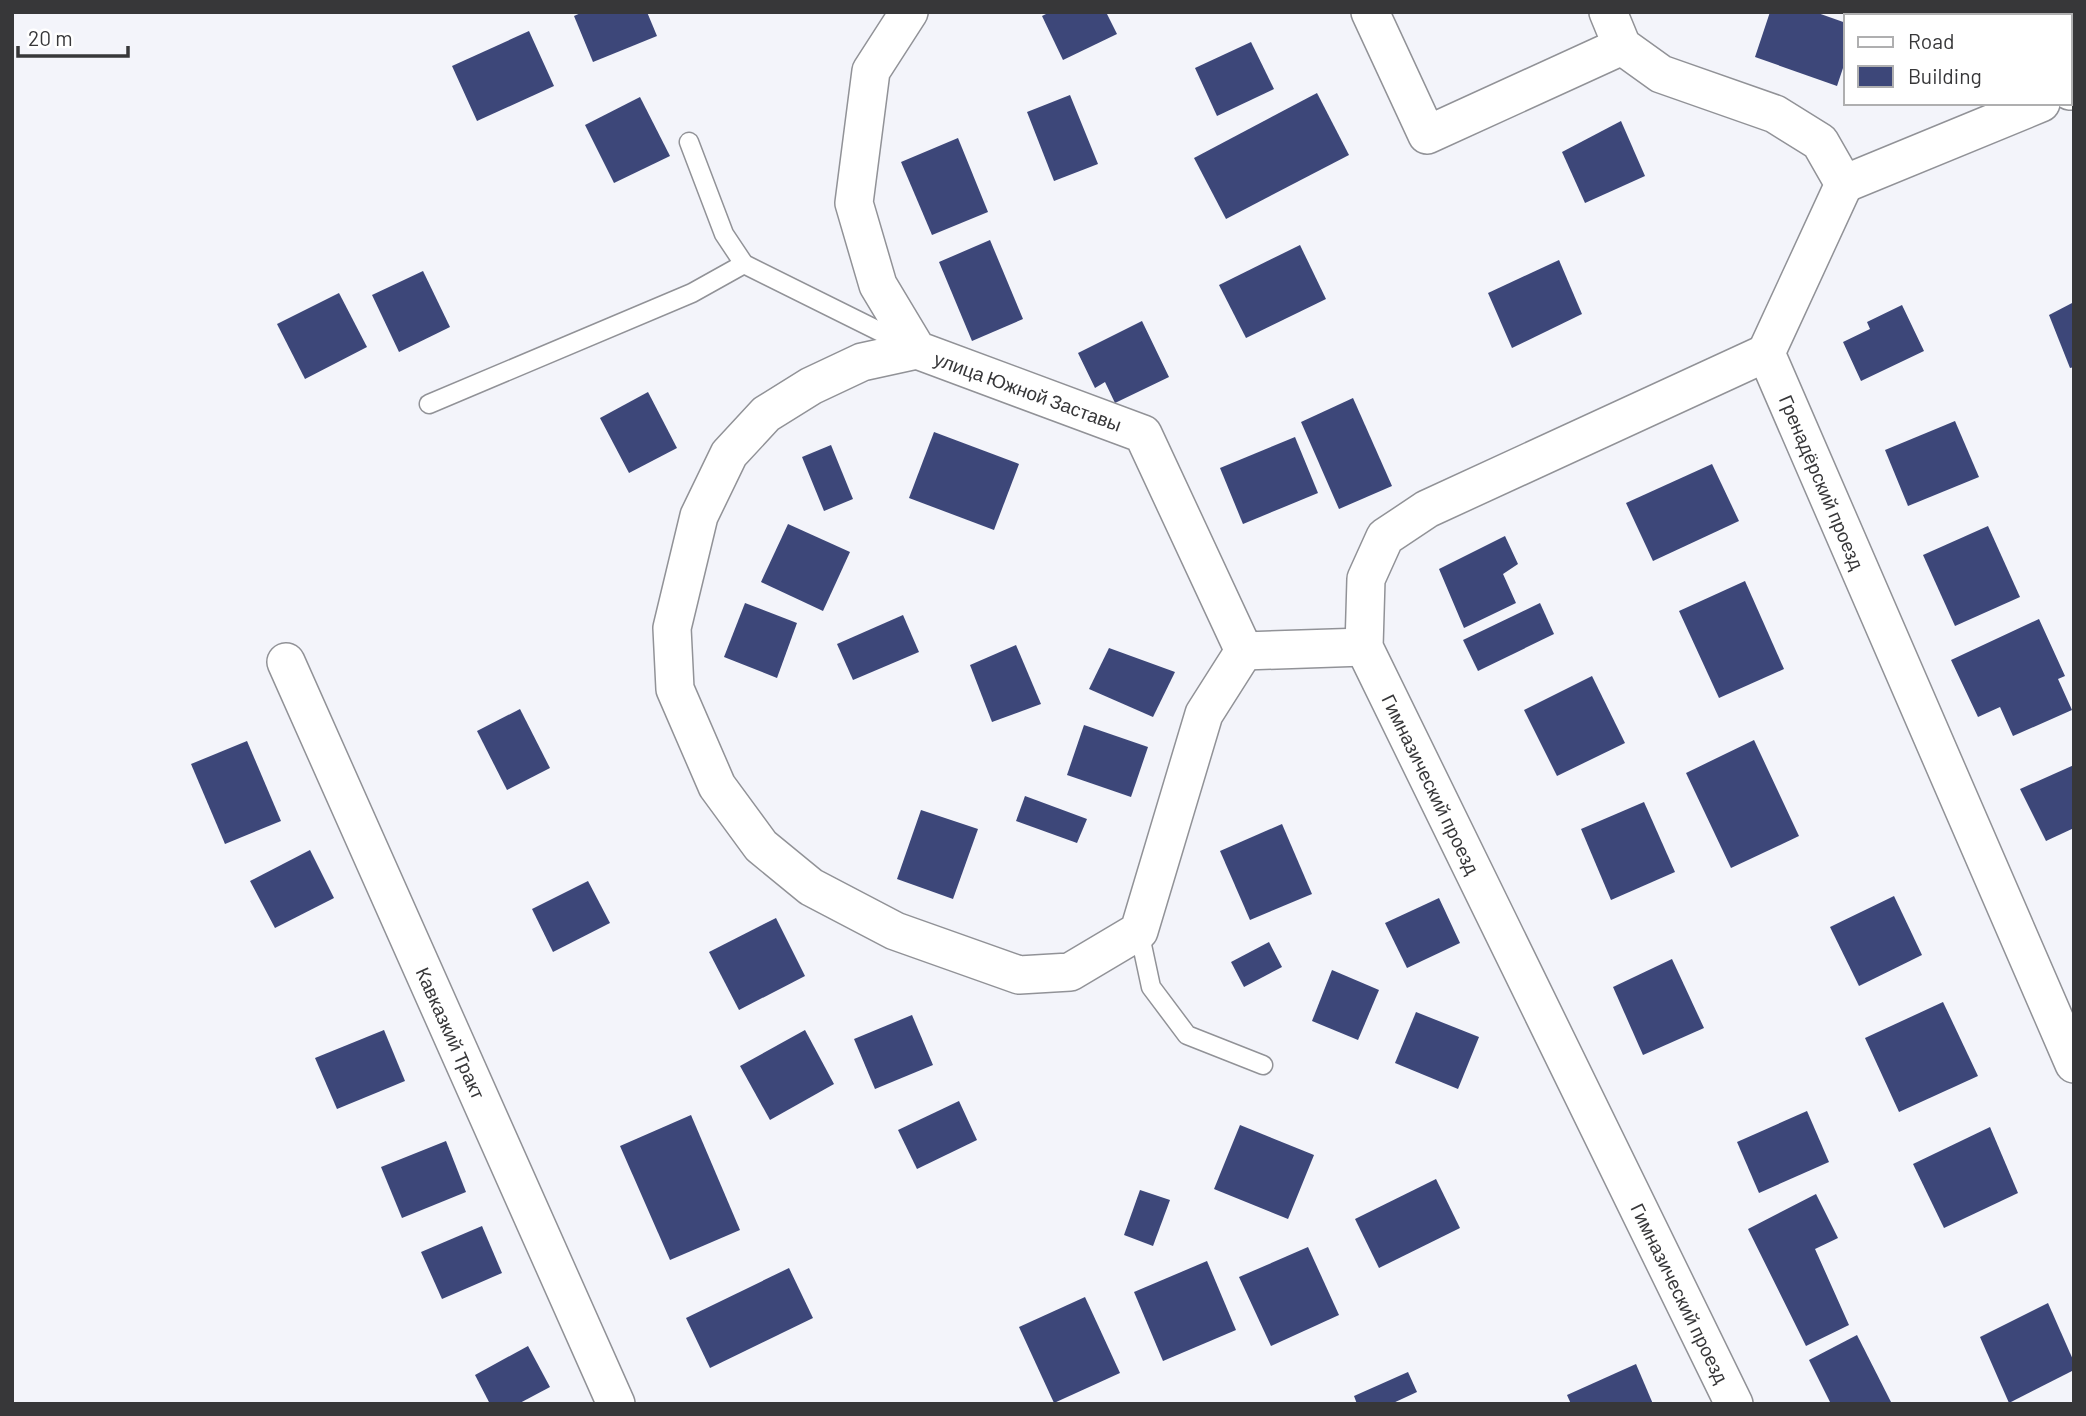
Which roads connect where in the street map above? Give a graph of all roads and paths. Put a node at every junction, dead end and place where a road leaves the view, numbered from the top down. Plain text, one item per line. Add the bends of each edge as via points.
1 (909, 12) edge
2 (1370, 12) edge
3 (1608, 12) edge
4 (1622, 46) junction
5 (2036, 105) edge
6 (689, 142) dead end
7 (1844, 184) junction
8 (744, 264) junction
9 (917, 350) junction
10 (1766, 353) junction
11 (429, 404) dead end
12 (1364, 647) junction
13 (1244, 652) junction
14 (286, 662) dead end
15 (1139, 931) junction
16 (2074, 1064) edge
17 (1264, 1065) dead end
18 (616, 1404) edge
19 (1734, 1404) edge

1 - 9 street, улица Южной Заставы via 871,71 854,203 878,285
2 - 4 street via 1427,135
3 - 4 street
4 - 7 street via 1661,74 1775,114 1820,142
5 - 7 street
6 - 8 lane via 724,234
7 - 10 street
8 - 9 lane
8 - 11 lane via 692,293
9 - 13 street, улица Южной Заставы via 1143,434
9 - 15 street via 862,362 811,386 766,414 729,454 699,516 672,628 675,688 717,786 761,846 811,887 895,931 1019,975 1070,972
10 - 12 street, Гимназический проезд via 1427,509 1385,537 1366,579
10 - 16 street, Гренадёрский проезд
12 - 13 street
12 - 19 street, Гимназический проезд
13 - 15 street via 1204,714
14 - 18 street, Кавказкий Тракт
15 - 17 lane via 1152,987 1187,1035

